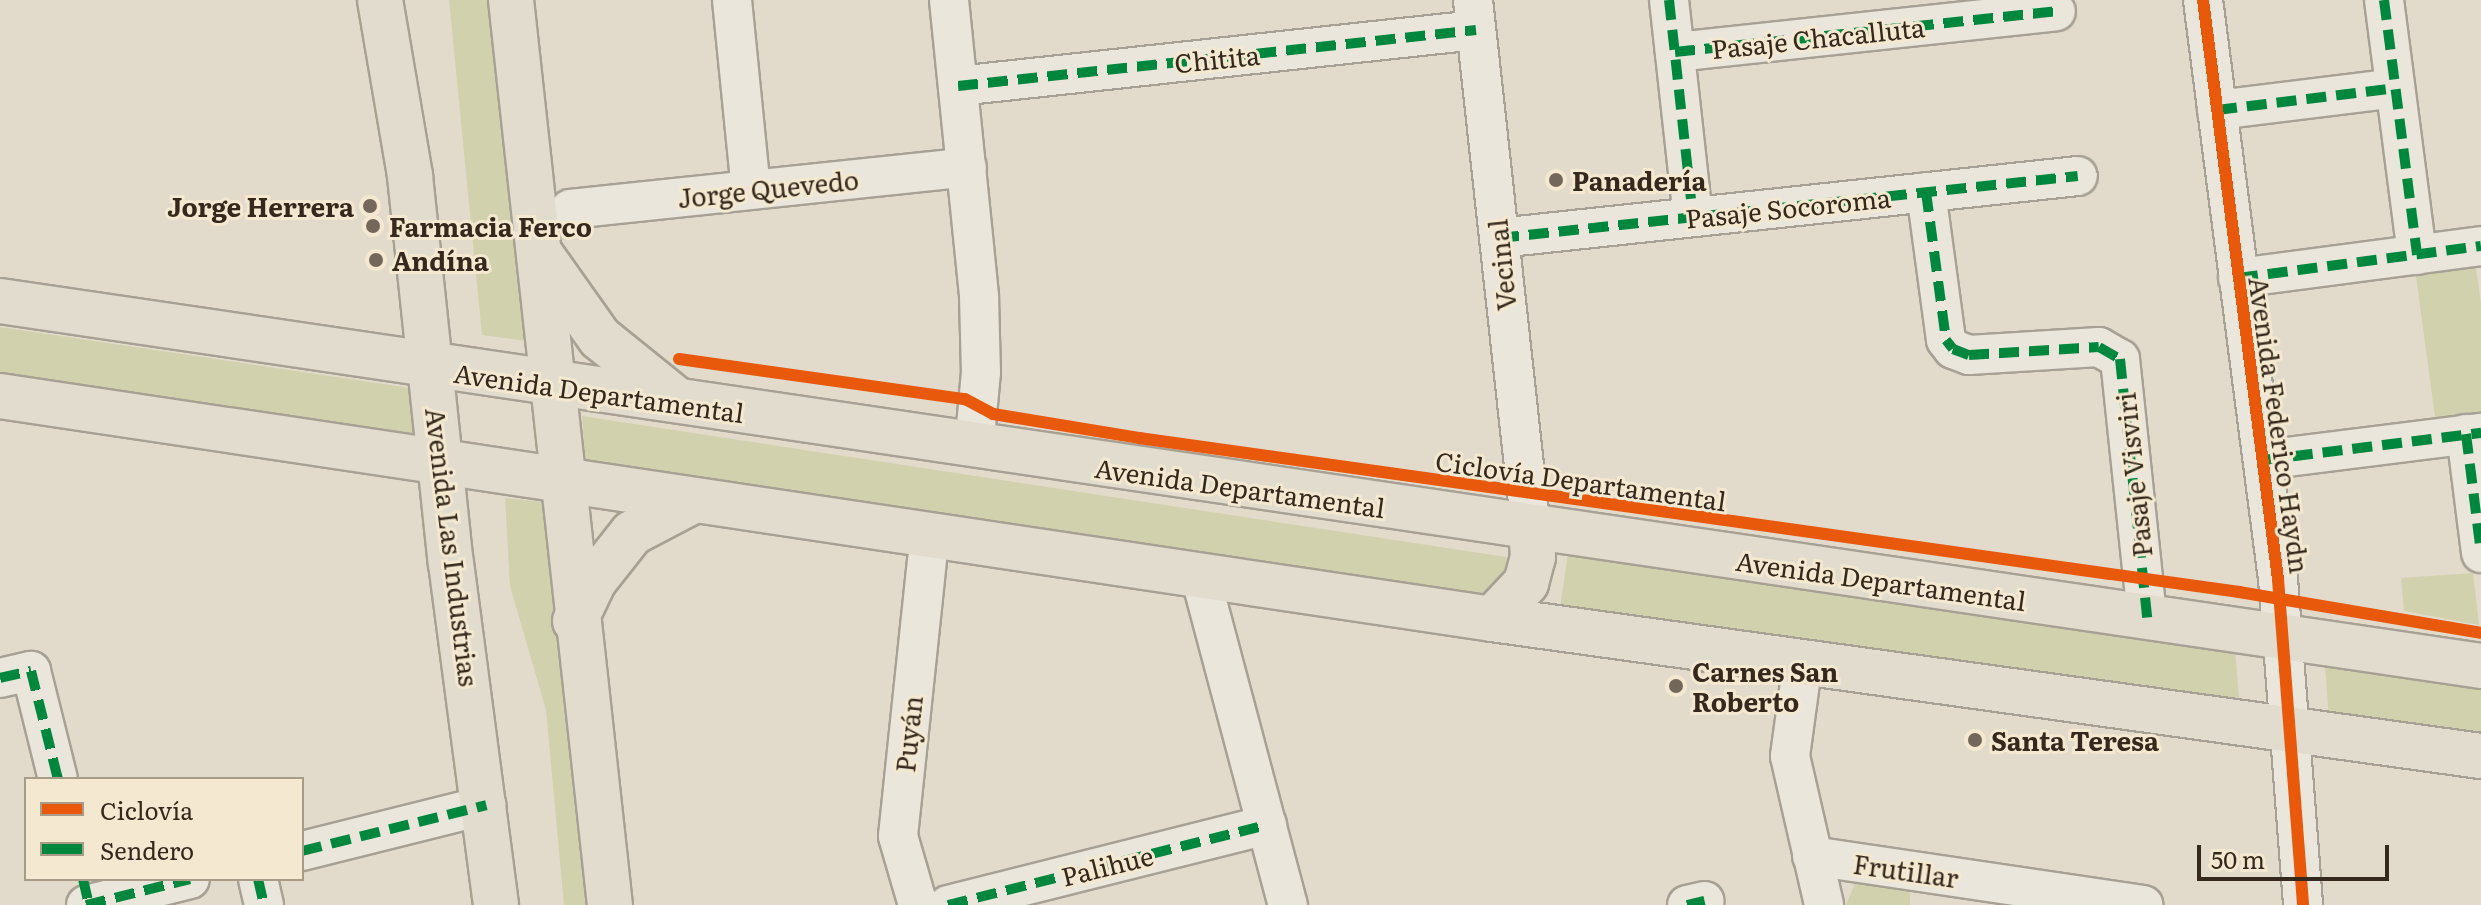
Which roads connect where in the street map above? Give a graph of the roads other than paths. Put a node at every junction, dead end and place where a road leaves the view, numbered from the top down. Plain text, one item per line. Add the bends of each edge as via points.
1 (380, 0) edge
2 (511, 0) edge
3 (732, 0) edge
4 (949, 0) edge
5 (1669, 0) edge
6 (2203, 0) edge
7 (2384, 0) edge
8 (2056, 11) dead end
9 (1474, 15) edge
10 (1675, 52) junction
11 (958, 86) junction
12 (2395, 88) junction
13 (2217, 110) junction
14 (967, 167) junction
15 (2078, 176) dead end
16 (751, 189) junction
17 (1926, 192) junction
18 (570, 209) dead end
19 (1693, 217) junction
20 (1499, 238) junction
21 (535, 245) junction
22 (2481, 246) edge
23 (2417, 255) junction
24 (2238, 278) junction
25 (0, 301) edge
26 (432, 367) junction
27 (550, 385) junction
28 (0, 396) edge
29 (685, 404) junction
30 (2473, 434) edge
31 (974, 447) junction
32 (2263, 460) junction
33 (440, 462) junction
34 (561, 480) junction
35 (693, 501) junction
36 (1531, 530) junction
37 (2481, 553) edge
38 (927, 560) dead end
39 (1200, 575) junction
40 (2147, 618) junction
41 (1492, 619) junction
42 (575, 621) junction
43 (2284, 638) junction
44 (1803, 661) junction
45 (2481, 666) edge
46 (16, 675) edge
47 (2291, 728) junction
48 (2481, 756) edge
49 (57, 777) edge
50 (486, 805) junction
51 (1267, 825) junction
52 (304, 850) edge
53 (1812, 856) junction
54 (83, 881) edge
55 (182, 881) edge
56 (258, 881) edge
57 (2078, 900) edge
58 (88, 905) edge
59 (264, 905) edge
60 (496, 905) edge
61 (610, 905) edge
62 (918, 905) edge
63 (948, 905) edge
64 (1288, 905) edge
65 (1824, 905) edge
66 (2143, 905) edge
67 (2303, 905) edge

1 - 26 main road, Avenida Las Industrias via 402,118
2 - 21 main road
3 - 16 street
4 - 11 street
5 - 10 street
6 - 13 street, Avenida Federico Haydn
7 - 12 street
8 - 10 street, Pasaje Chacalluta
9 - 11 street, Chitita
9 - 20 street, Vecinal
10 - 19 street
11 - 14 street
12 - 13 street
12 - 23 street
13 - 24 street, Avenida Federico Haydn
14 - 16 street, Jorge Quevedo
14 - 31 street via 981,332
15 - 17 street, Pasaje Socoroma
16 - 18 street, Jorge Quevedo
17 - 19 street, Pasaje Socoroma
17 - 40 street, Pasaje Visviri via 1946,340 1953,349 1969,355 2099,347 2115,352 2122,367
19 - 20 street, Pasaje Socoroma
20 - 36 street, Vecinal
21 - 27 main road
21 - 29 main road via 600,338 655,386
22 - 23 street
23 - 24 street
24 - 32 street, Avenida Federico Haydn
25 - 26 main road, Avenida Departamental
26 - 27 main road, Avenida Departamental
26 - 33 main road, Avenida Las Industrias
27 - 29 main road, Avenida Departamental
27 - 34 main road
28 - 33 main road
29 - 31 main road, Avenida Departamental
30 - 32 street
30 - 37 street
31 - 36 main road, Avenida Departamental
32 - 43 street, Avenida Federico Haydn
33 - 34 main road
33 - 50 main road, Avenida Las Industrias
34 - 35 main road
34 - 42 main road
35 - 39 main road
35 - 42 main road via 632,533 594,581
36 - 40 main road, Avenida Departamental
36 - 41 main road via 1533,557 1526,583
38 - 62 street, Puyán via 898,836
39 - 41 main road
39 - 51 street
40 - 43 main road, Avenida Departamental
41 - 44 main road
42 - 61 main road
43 - 45 main road, Avenida Departamental
43 - 47 street, Avenida Federico Haydn
44 - 47 main road
44 - 53 street via 1790,756
46 - 49 street
47 - 48 main road
47 - 67 street, Avenida Federico Haydn
50 - 52 street
50 - 60 main road, Avenida Las Industrias
51 - 63 street, Palihue
51 - 64 street
53 - 57 street, Frutillar
53 - 65 street
54 - 58 street
55 - 58 street
56 - 59 street
57 - 66 street, Frutillar

